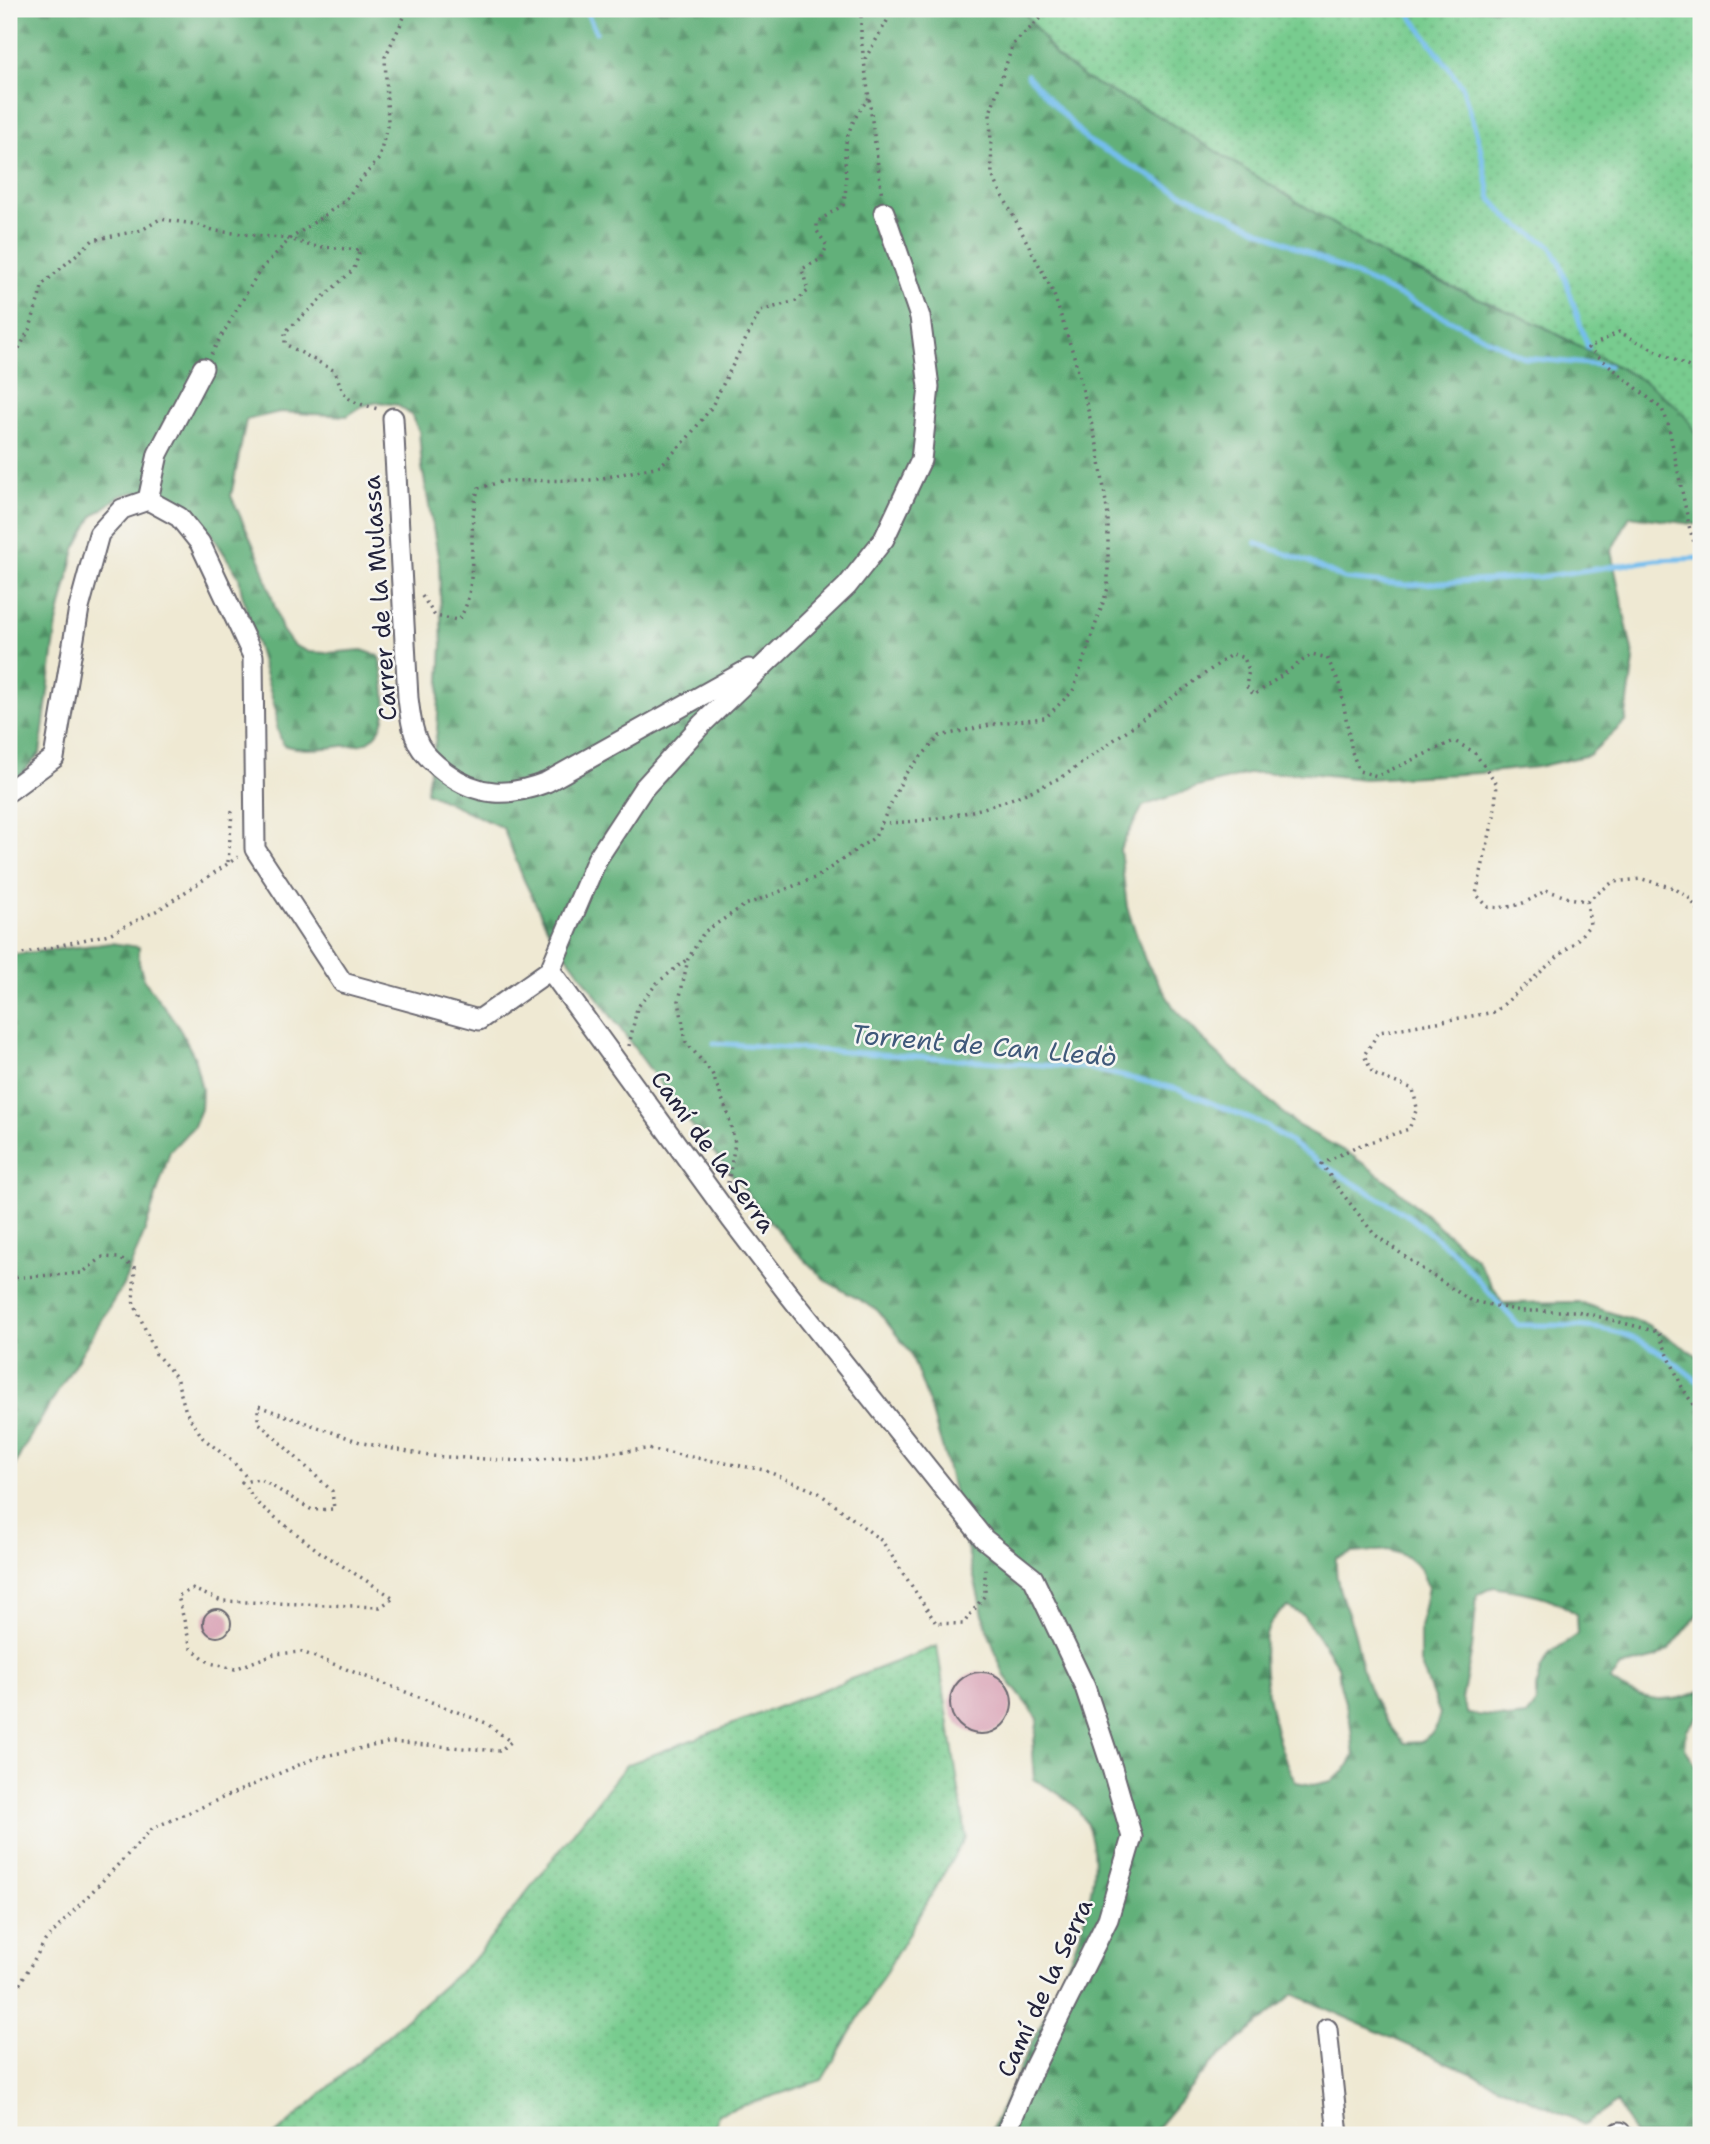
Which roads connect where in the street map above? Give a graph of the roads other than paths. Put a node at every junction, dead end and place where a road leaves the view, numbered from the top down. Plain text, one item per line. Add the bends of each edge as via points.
1 (884, 212) road end
2 (203, 368) road end
3 (393, 418) road end
4 (148, 500) junction
5 (774, 656) junction
6 (9, 791) edge
7 (550, 970) junction
8 (1327, 2029) dead end
9 (1005, 2135) edge
10 (1338, 2135) edge

1 - 5 street via 920,317 929,387 921,460 884,539 847,586
2 - 4 street via 158,454
3 - 5 street, Carrer de la Mulassa via 413,729 432,761 467,787 516,792 547,782
4 - 6 street via 122,509 99,534 79,608 54,758
4 - 7 street via 179,517 200,543 253,656 255,849 343,984 479,1020
5 - 7 street via 702,724 643,789 597,859
7 - 9 street, Camí de la Serra via 730,1219 984,1539 1033,1578 1085,1687 1132,1837 1108,1919
8 - 10 street

